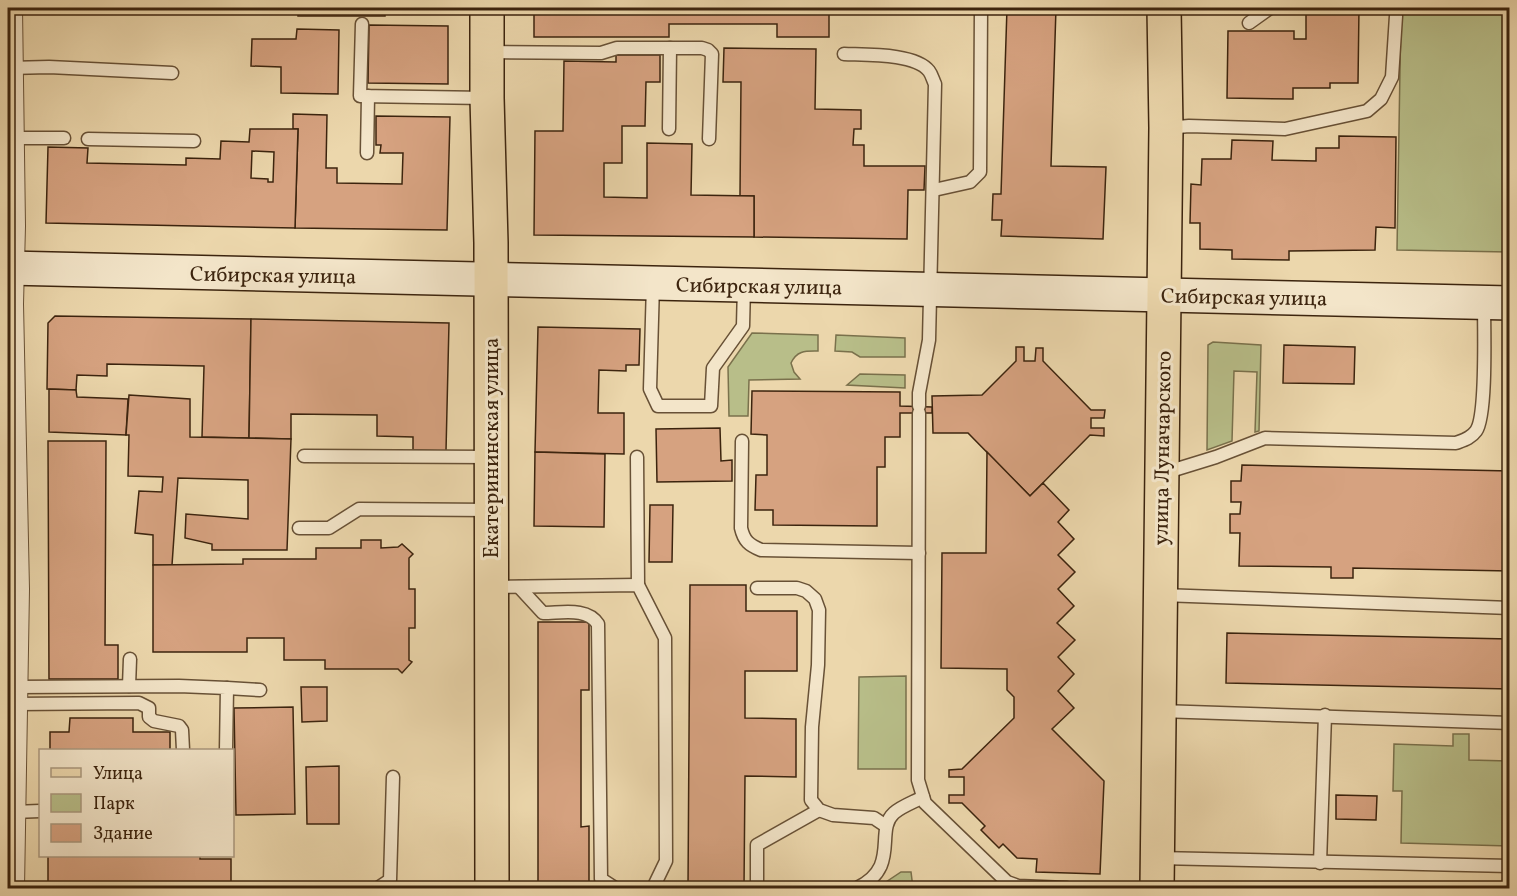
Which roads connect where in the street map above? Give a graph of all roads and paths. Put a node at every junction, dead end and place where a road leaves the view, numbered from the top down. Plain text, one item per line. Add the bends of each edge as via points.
1 (9, 8) edge
2 (487, 8) edge
3 (981, 8) edge
4 (1164, 8) edge
5 (1270, 8) edge
6 (1396, 16) dead end
7 (1249, 23) dead end
8 (362, 24) dead end
9 (670, 48) junction
10 (487, 52) junction
11 (844, 54) dead end
12 (9, 68) junction
13 (172, 73) dead end
14 (368, 96) junction
15 (487, 98) junction
16 (9, 127) edge
17 (1166, 128) junction
18 (669, 129) dead end
19 (64, 138) dead end
20 (88, 139) dead end
21 (710, 139) dead end
22 (194, 141) dead end
23 (367, 153) dead end
24 (933, 190) junction
25 (9, 268) edge
26 (490, 280) junction
27 (653, 283) junction
28 (744, 285) junction
29 (929, 289) junction
30 (1164, 295) junction
31 (1497, 303) edge
32 (10, 378) edge
33 (742, 441) dead end
34 (304, 456) dead end
35 (638, 457) dead end
36 (491, 458) junction
37 (1162, 473) junction
38 (491, 510) junction
39 (299, 528) dead end
40 (918, 553) junction
41 (638, 585) junction
42 (505, 587) junction
43 (757, 588) dead end
44 (1160, 595) junction
45 (1509, 608) edge
46 (130, 659) dead end
47 (13, 684) edge
48 (129, 686) junction
49 (227, 688) junction
50 (260, 690) dead end
51 (1159, 710) junction
52 (1325, 716) junction
53 (1509, 723) edge
54 (183, 749) edge
55 (226, 749) edge
56 (10, 769) edge
57 (393, 777) dead end
58 (923, 797) junction
59 (819, 810) junction
60 (39, 811) edge
61 (13, 812) junction
62 (886, 826) junction
63 (1320, 863) junction
64 (1509, 866) edge
65 (1157, 873) edge
66 (11, 888) edge
67 (378, 888) edge
68 (492, 888) edge
69 (615, 888) edge
70 (653, 888) edge
71 (757, 888) edge
72 (857, 888) edge
73 (1067, 888) edge

1 - 12 street
2 - 10 main road, Екатерининская улица
3 - 24 lane via 980,172 970,183
4 - 17 main road, улица Луначарского
5 - 7 lane
6 - 17 lane via 1392,77 1381,99 1367,111 1285,129
8 - 14 lane via 360,96
9 - 10 lane via 617,48 601,53
9 - 18 lane
9 - 21 lane via 702,48 712,54
10 - 15 main road, Екатерининская улица
11 - 24 lane via 896,57 914,61 928,70 935,84
12 - 13 lane
12 - 16 street
14 - 15 lane
14 - 23 lane
15 - 26 main road, Екатерининская улица
16 - 19 lane
16 - 25 street
17 - 30 main road, улица Луначарского
20 - 22 lane
24 - 29 lane
25 - 26 main road, Сибирская улица
25 - 32 street
26 - 27 main road, Сибирская улица
26 - 36 main road, Екатерининская улица
27 - 28 main road, Сибирская улица
27 - 28 lane via 650,389 658,406 711,406 712,368 743,326
28 - 29 main road, Сибирская улица
29 - 30 main road, Сибирская улица
29 - 40 lane via 929,340 919,393
30 - 31 main road, Сибирская улица
30 - 37 main road, улица Луначарского
31 - 37 lane via 1481,421 1469,439 1456,443 1265,438
32 - 47 street via 16,590
33 - 40 lane via 741,528 751,546 761,550
34 - 36 lane
35 - 41 lane
36 - 38 main road, Екатерининская улица
37 - 44 main road, улица Луначарского
38 - 39 lane via 359,509 329,528
38 - 42 main road, Екатерининская улица
40 - 58 lane via 918,780
41 - 42 lane
41 - 70 lane via 664,638 666,861
42 - 68 main road, Екатерининская улица
42 - 69 lane via 543,613 586,613 598,624 602,879
43 - 59 lane via 806,591 819,610 811,800
44 - 45 lane
44 - 51 main road, улица Луначарского
46 - 48 lane
47 - 48 lane
47 - 54 lane via 139,703 149,708 149,717 154,721 179,726
47 - 56 street
48 - 49 lane
49 - 50 lane
49 - 55 lane
51 - 52 lane
51 - 65 main road, улица Луначарского
52 - 53 lane
52 - 63 lane
56 - 61 street
57 - 67 lane via 390,880
58 - 62 lane via 894,813
58 - 73 lane via 1007,882
59 - 62 lane via 874,818
59 - 71 lane via 758,845
60 - 61 lane
61 - 66 street
62 - 72 lane via 886,851 880,869
63 - 64 lane
63 - 65 lane

